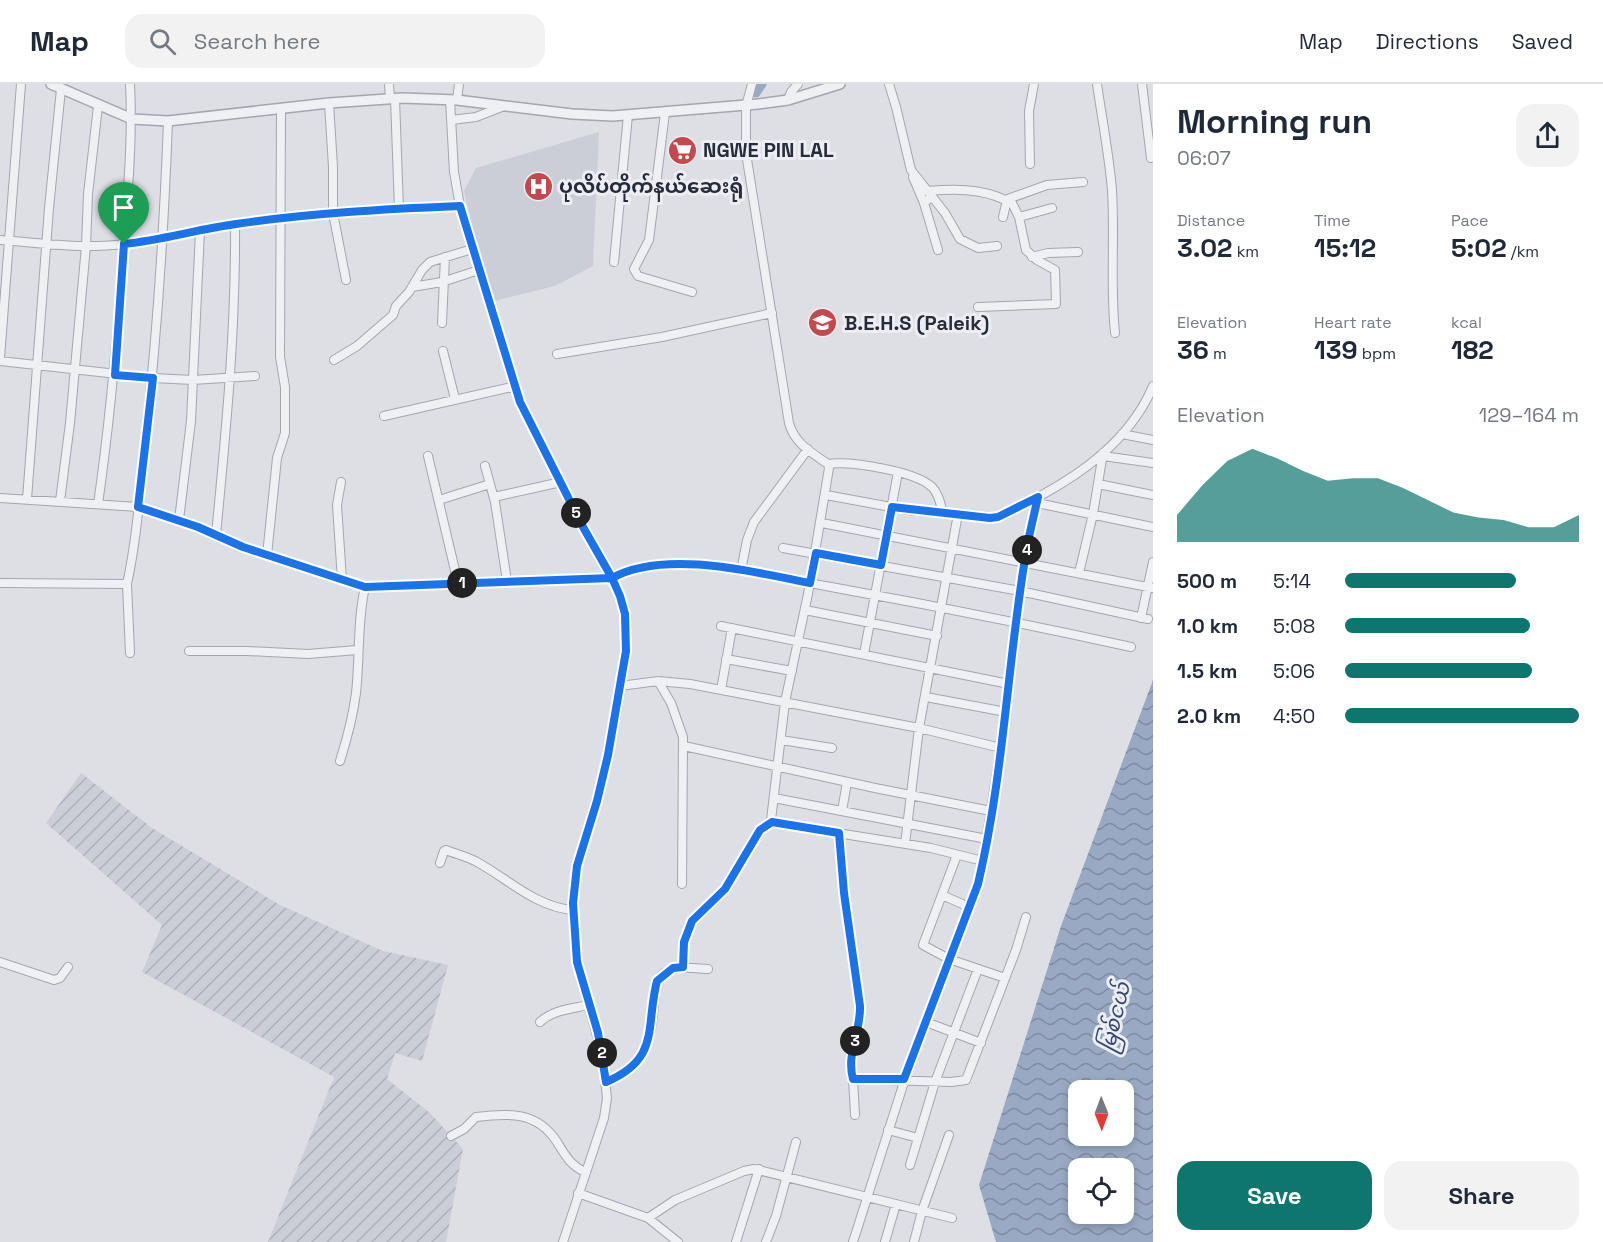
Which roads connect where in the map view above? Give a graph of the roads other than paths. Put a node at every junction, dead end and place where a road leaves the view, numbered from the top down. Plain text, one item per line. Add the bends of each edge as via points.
1 (21, 84) edge
2 (51, 84) edge
3 (130, 84) edge
4 (389, 84) edge
5 (459, 84) edge
6 (752, 84) edge
7 (798, 84) edge
8 (840, 84) edge
9 (888, 84) edge
10 (1034, 84) edge
11 (1097, 84) edge
12 (1142, 84) edge
13 (61, 89) junction
14 (392, 99) junction
15 (454, 100) junction
16 (788, 100) junction
17 (329, 103) junction
18 (746, 105) junction
19 (98, 106) junction
20 (504, 106) junction
21 (281, 109) junction
22 (665, 113) junction
23 (628, 116) junction
24 (132, 119) junction
25 (451, 120) junction
26 (168, 121) junction
27 (1151, 158) dead end
28 (1030, 164) dead end
29 (913, 173) junction
30 (1083, 182) dead end
31 (929, 194) junction
32 (1008, 199) junction
33 (924, 203) junction
34 (460, 206) junction
35 (1052, 208) dead end
36 (399, 209) junction
37 (333, 213) junction
38 (1002, 217) dead end
39 (1019, 217) junction
40 (279, 218) junction
41 (235, 224) junction
42 (200, 231) junction
43 (163, 238) junction
44 (4, 240) edge
45 (46, 243) junction
46 (124, 244) junction
47 (86, 246) junction
48 (997, 246) dead end
49 (472, 249) junction
50 (938, 250) dead end
51 (1078, 252) dead end
52 (445, 257) junction
53 (1038, 258) junction
54 (614, 262) dead end
55 (479, 270) junction
56 (346, 280) dead end
57 (442, 282) junction
58 (412, 288) junction
59 (692, 292) dead end
60 (978, 307) dead end
61 (772, 313) junction
62 (442, 323) dead end
63 (1115, 333) dead end
64 (443, 351) dead end
65 (557, 354) dead end
66 (0, 360) edge
67 (334, 360) dead end
68 (37, 365) junction
69 (74, 369) junction
70 (115, 375) junction
71 (255, 376) dead end
72 (153, 378) junction
73 (231, 378) junction
74 (193, 380) junction
75 (516, 386) junction
76 (1153, 386) edge
77 (455, 399) junction
78 (384, 416) dead end
79 (1122, 434) junction
80 (1153, 440) edge
81 (808, 449) junction
82 (1103, 454) junction
83 (428, 456) dead end
84 (1153, 463) edge
85 (828, 464) junction
86 (485, 466) dead end
87 (898, 472) junction
88 (341, 482) dead end
89 (561, 482) junction
90 (490, 484) junction
91 (1098, 484) junction
92 (826, 495) junction
93 (1153, 495) edge
94 (494, 497) junction
95 (0, 498) edge
96 (27, 499) junction
97 (439, 500) junction
98 (1038, 500) junction
99 (60, 501) junction
100 (98, 504) junction
101 (138, 507) junction
102 (892, 507) junction
103 (943, 513) junction
104 (958, 514) junction
105 (1093, 514) junction
106 (179, 520) junction
107 (822, 523) junction
108 (1153, 527) edge
109 (216, 535) junction
110 (886, 535) junction
111 (783, 548) dead end
112 (952, 548) junction
113 (816, 553) junction
114 (267, 555) junction
115 (1153, 562) edge
116 (1024, 563) junction
117 (881, 565) junction
118 (741, 571) junction
119 (1078, 573) junction
120 (947, 577) junction
121 (612, 578) junction
122 (342, 580) junction
123 (507, 582) junction
124 (0, 583) edge
125 (810, 583) junction
126 (127, 584) junction
127 (458, 584) junction
128 (365, 587) junction
129 (1151, 587) edge
130 (1020, 591) junction
131 (876, 595) junction
132 (942, 608) junction
133 (805, 610) junction
134 (1016, 622) junction
135 (870, 624) junction
136 (721, 626) dead end
137 (732, 628) junction
138 (937, 636) junction
139 (799, 641) junction
140 (1131, 647) dead end
141 (357, 650) junction
142 (189, 651) dead end
143 (130, 653) dead end
144 (864, 654) junction
145 (726, 659) junction
146 (931, 667) junction
147 (792, 671) junction
148 (658, 681) junction
149 (1009, 684) junction
150 (621, 686) junction
151 (721, 690) junction
152 (926, 697) junction
153 (785, 702) junction
154 (1005, 712) junction
155 (919, 728) junction
156 (781, 740) junction
157 (684, 746) junction
158 (832, 748) dead end
159 (1001, 748) junction
160 (340, 761) dead end
161 (778, 768) junction
162 (847, 782) junction
163 (910, 795) junction
164 (774, 798) junction
165 (842, 811) junction
166 (991, 811) junction
167 (772, 822) junction
168 (907, 823) junction
169 (839, 833) junction
170 (987, 839) junction
171 (905, 844) junction
172 (957, 855) junction
173 (983, 861) junction
174 (440, 863) dead end
175 (682, 884) dead end
176 (942, 895) junction
177 (969, 908) junction
178 (573, 910) junction
179 (1026, 917) dead end
180 (949, 959) junction
181 (0, 962) edge
182 (68, 967) dead end
183 (683, 967) junction
184 (708, 969) dead end
185 (978, 969) junction
186 (1005, 978) junction
187 (588, 1005) junction
188 (540, 1022) dead end
189 (927, 1022) junction
190 (952, 1032) junction
191 (981, 1043) junction
192 (853, 1079) junction
193 (904, 1079) junction
194 (606, 1082) junction
195 (935, 1082) junction
196 (855, 1115) dead end
197 (888, 1130) junction
198 (949, 1135) dead end
199 (451, 1136) dead end
200 (918, 1138) junction
201 (796, 1142) dead end
202 (910, 1165) dead end
203 (759, 1169) junction
204 (585, 1172) junction
205 (788, 1177) junction
206 (578, 1193) junction
207 (867, 1197) junction
208 (896, 1204) junction
209 (922, 1211) junction
210 (648, 1218) junction
211 (952, 1218) dead end
212 (563, 1242) edge
213 (676, 1242) edge
214 (736, 1242) edge
215 (766, 1242) edge
216 (853, 1242) edge
217 (885, 1242) edge
218 (914, 1242) edge

1 - 44 street
2 - 13 street
3 - 24 street
4 - 14 street
5 - 15 street
6 - 18 street
7 - 16 street
8 - 16 street
9 - 29 street
10 - 28 street via 1029,111
11 - 63 street via 1112,189
12 - 27 street
13 - 19 street
13 - 45 street
14 - 15 street
14 - 17 street
14 - 36 street
15 - 20 street
15 - 25 street
16 - 18 street
17 - 21 street
17 - 37 street
18 - 22 street
18 - 61 street via 746,153
19 - 24 street
19 - 47 street
20 - 23 street
20 - 25 street via 476,117
21 - 26 street
21 - 40 street
22 - 23 street
22 - 59 street via 649,240 634,269 638,276
23 - 54 street
24 - 26 street
24 - 46 street
25 - 34 street
26 - 43 street
29 - 31 street
29 - 33 street
30 - 32 street via 1047,185
31 - 32 street via 971,191
31 - 33 street
31 - 48 street via 960,239 978,248
32 - 38 street
32 - 39 street
33 - 50 street
34 - 36 street
34 - 49 street
35 - 39 street
36 - 37 street
37 - 40 street
37 - 56 street
39 - 53 street via 1024,245
40 - 41 street
40 - 114 street via 285,433 277,458
41 - 42 street
41 - 73 street
42 - 43 street
42 - 74 street
43 - 46 street
43 - 72 street
44 - 45 street
44 - 66 street
45 - 47 street
45 - 68 street
46 - 47 street
46 - 70 street
47 - 69 street
49 - 52 street
49 - 55 street
51 - 53 street
52 - 57 street
52 - 58 street via 430,262
53 - 60 street via 1055,270 1054,305
55 - 57 street
55 - 75 street
57 - 58 street
57 - 62 street
58 - 67 street via 393,315
61 - 65 street
61 - 81 street via 792,433
64 - 77 street
66 - 68 street
68 - 69 street
68 - 96 street
69 - 70 street
69 - 99 street
70 - 72 street
70 - 100 street
71 - 73 street
72 - 74 street
72 - 101 street
73 - 74 street
73 - 109 street
74 - 106 street
75 - 77 street
75 - 89 street
76 - 79 street via 1134,422
77 - 78 street
79 - 80 street
79 - 82 street
81 - 85 street
81 - 118 street via 754,522
82 - 84 street
82 - 91 street
82 - 98 street
83 - 97 street
85 - 87 street
85 - 92 street
86 - 90 street
87 - 102 street
87 - 103 street via 933,488
88 - 122 street via 337,505
89 - 94 street
89 - 121 street
90 - 94 street
90 - 97 street
91 - 93 street
91 - 105 street
92 - 102 street
92 - 107 street
94 - 123 street
95 - 96 street
96 - 99 street
97 - 127 street
98 - 104 street via 998,517
98 - 105 street
98 - 116 street
99 - 100 street
100 - 101 street
101 - 106 street
101 - 126 street
102 - 103 street
102 - 110 street
103 - 104 street
104 - 112 street
105 - 108 street
105 - 119 street
106 - 109 street
107 - 110 street
107 - 113 street
109 - 114 street
110 - 112 street
110 - 117 street
111 - 113 street
112 - 116 street
112 - 120 street
113 - 117 street
113 - 125 street
114 - 122 street
115 - 129 street
116 - 119 street
116 - 130 street
117 - 120 street
117 - 131 street
118 - 121 street via 664,564 626,570
118 - 125 street
119 - 129 street
120 - 130 street
120 - 132 street
121 - 123 street
121 - 150 street via 627,630
122 - 128 street
123 - 127 street
124 - 126 street
125 - 131 street
125 - 133 street
126 - 143 street
127 - 128 street
128 - 141 street
129 - 130 street via 1145,618
130 - 134 street
131 - 132 street
131 - 135 street
132 - 134 street
132 - 138 street
133 - 135 street
133 - 139 street
134 - 140 street
134 - 149 street
135 - 138 street
135 - 144 street
136 - 137 street
137 - 139 street
137 - 145 street
138 - 146 street
139 - 144 street
139 - 147 street
141 - 142 street via 308,654
141 - 160 street via 356,694
144 - 146 street
145 - 147 street
145 - 151 street
146 - 149 street
146 - 152 street
147 - 153 street
148 - 150 street
148 - 151 street
148 - 157 street via 680,725
149 - 154 street
150 - 178 street via 603,777 577,866
151 - 153 street
152 - 154 street
152 - 155 street
153 - 155 street
153 - 156 street
154 - 159 street
155 - 159 street
155 - 163 street
156 - 158 street
156 - 161 street
157 - 161 street
157 - 175 street
159 - 166 street
161 - 162 street
161 - 164 street
162 - 163 street
162 - 165 street
163 - 166 street
163 - 168 street
164 - 165 street
164 - 167 street
165 - 168 street
166 - 170 street
167 - 169 street
167 - 183 street via 760,830 725,889 692,921 684,942
168 - 170 street
168 - 171 street
169 - 171 street
169 - 192 street via 861,1016 850,1065
170 - 173 street
171 - 172 street
172 - 173 street
172 - 176 street
173 - 177 street
174 - 178 street via 446,850 475,861 538,900
176 - 177 street
176 - 180 street via 923,945
177 - 180 street
178 - 187 street via 577,962
179 - 186 street
180 - 185 street
180 - 189 street
181 - 182 street via 54,980
183 - 184 street
183 - 194 street via 673,968 657,981 650,1036 642,1055 618,1077
185 - 186 street
185 - 190 street
186 - 191 street
187 - 188 street via 556,1012
187 - 194 street via 598,1033
189 - 190 street
189 - 193 street
190 - 191 street
190 - 195 street
191 - 195 street via 966,1080
192 - 193 street
192 - 196 street
193 - 195 street
193 - 197 street
194 - 204 street via 604,1118
195 - 200 street
197 - 200 street
197 - 207 street
198 - 209 street
199 - 204 street via 476,1117 522,1115 542,1126 574,1167
200 - 202 street
201 - 205 street
203 - 205 street
203 - 210 street via 744,1171 675,1200
203 - 214 street
204 - 206 street
205 - 207 street
205 - 215 street
206 - 210 street
206 - 212 street
207 - 208 street
207 - 216 street
208 - 209 street
208 - 217 street
209 - 211 street
209 - 218 street
210 - 213 street

